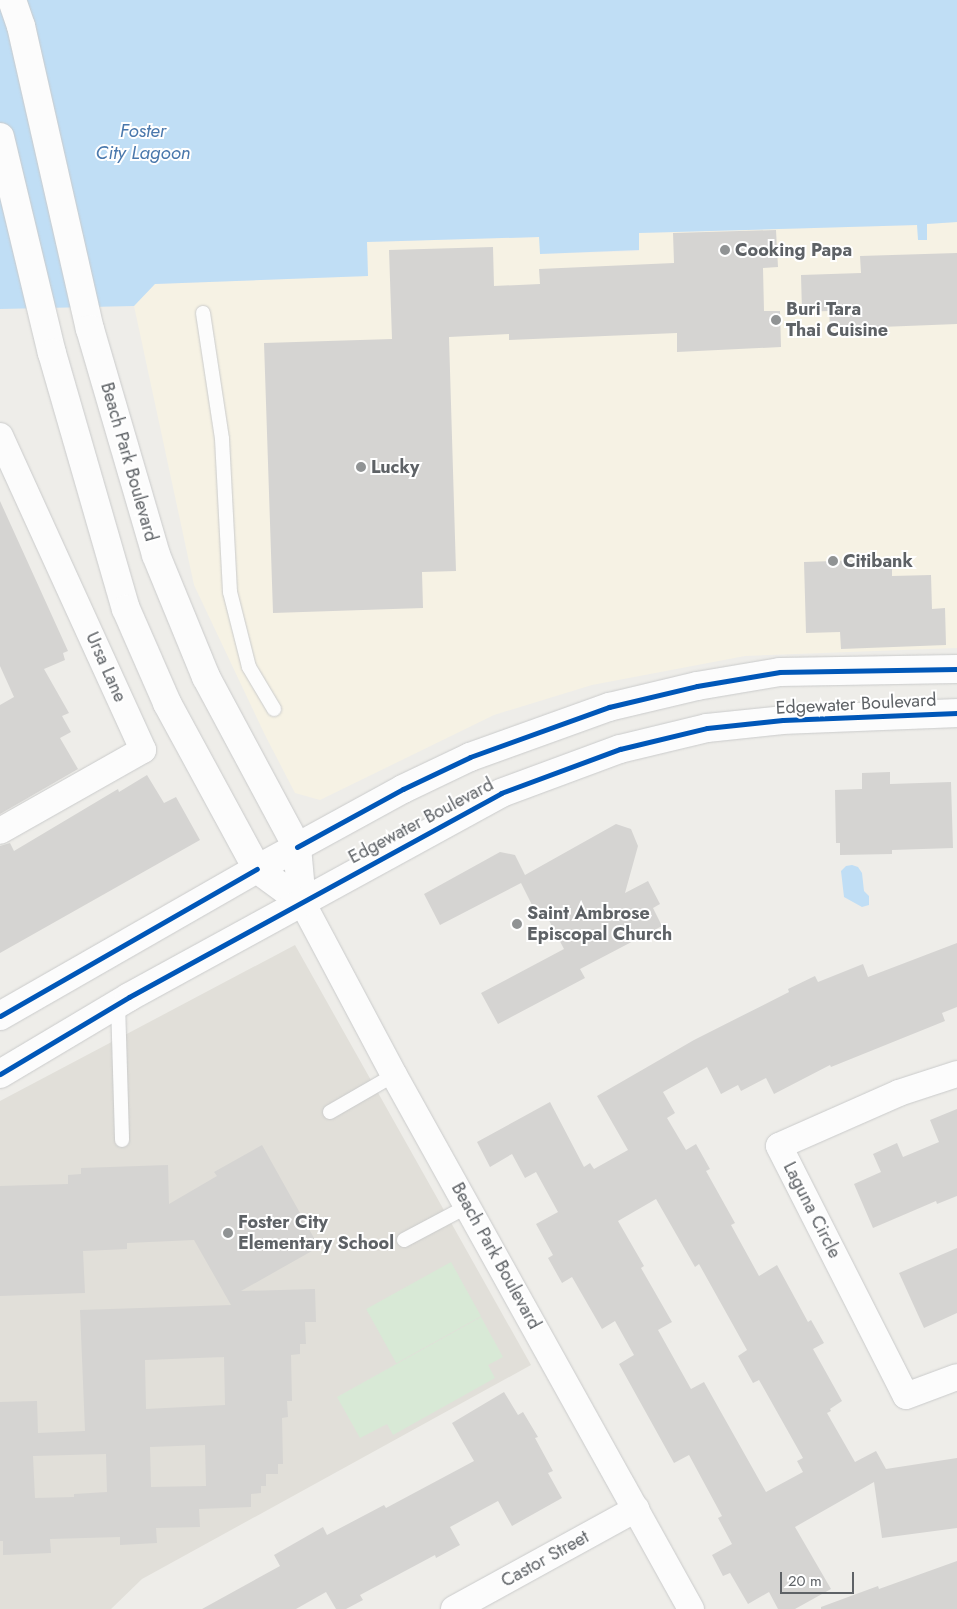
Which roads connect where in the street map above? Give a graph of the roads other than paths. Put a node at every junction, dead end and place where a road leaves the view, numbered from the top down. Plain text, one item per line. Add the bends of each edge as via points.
1 (12, 0) edge
2 (0, 137) edge
3 (203, 313) dead end
4 (0, 436) edge
5 (957, 669) edge
6 (274, 709) dead end
7 (957, 713) edge
8 (0, 831) edge
9 (297, 848) junction
10 (257, 869) junction
11 (302, 902) junction
12 (118, 1002) junction
13 (0, 1016) edge
14 (0, 1074) edge
15 (957, 1074) edge
16 (394, 1075) junction
17 (330, 1112) dead end
18 (122, 1140) dead end
19 (468, 1206) junction
20 (404, 1240) dead end
21 (957, 1377) edge
22 (636, 1509) junction
23 (454, 1609) edge
24 (691, 1609) edge

1 - 9 main road, Beach Park Boulevard via 21,26 90,329 156,555 206,677
2 - 10 main road, Beach Park Boulevard via 52,353 126,608 167,703
3 - 6 lane via 222,439 230,592 249,667
4 - 8 street, Ursa Lane via 143,750
5 - 9 main road, Edgewater Boulevard via 780,672 697,686 609,707 470,757 402,789
7 - 11 main road, Edgewater Boulevard via 782,720 707,728 620,748 501,793
9 - 10 main road, Edgewater Boulevard
9 - 11 main road, Beach Park Boulevard
10 - 11 main road, Beach Park Boulevard
10 - 13 main road, Edgewater Boulevard
11 - 12 main road, Edgewater Boulevard
11 - 16 street, Beach Park Boulevard
12 - 14 main road, Edgewater Boulevard
12 - 18 lane
15 - 21 street, Laguna Circle via 899,1093 779,1146 906,1396
16 - 17 lane
16 - 19 street, Beach Park Boulevard
19 - 20 lane
19 - 22 street, Beach Park Boulevard
22 - 23 street, Castor Street
22 - 24 street, Beach Park Boulevard

